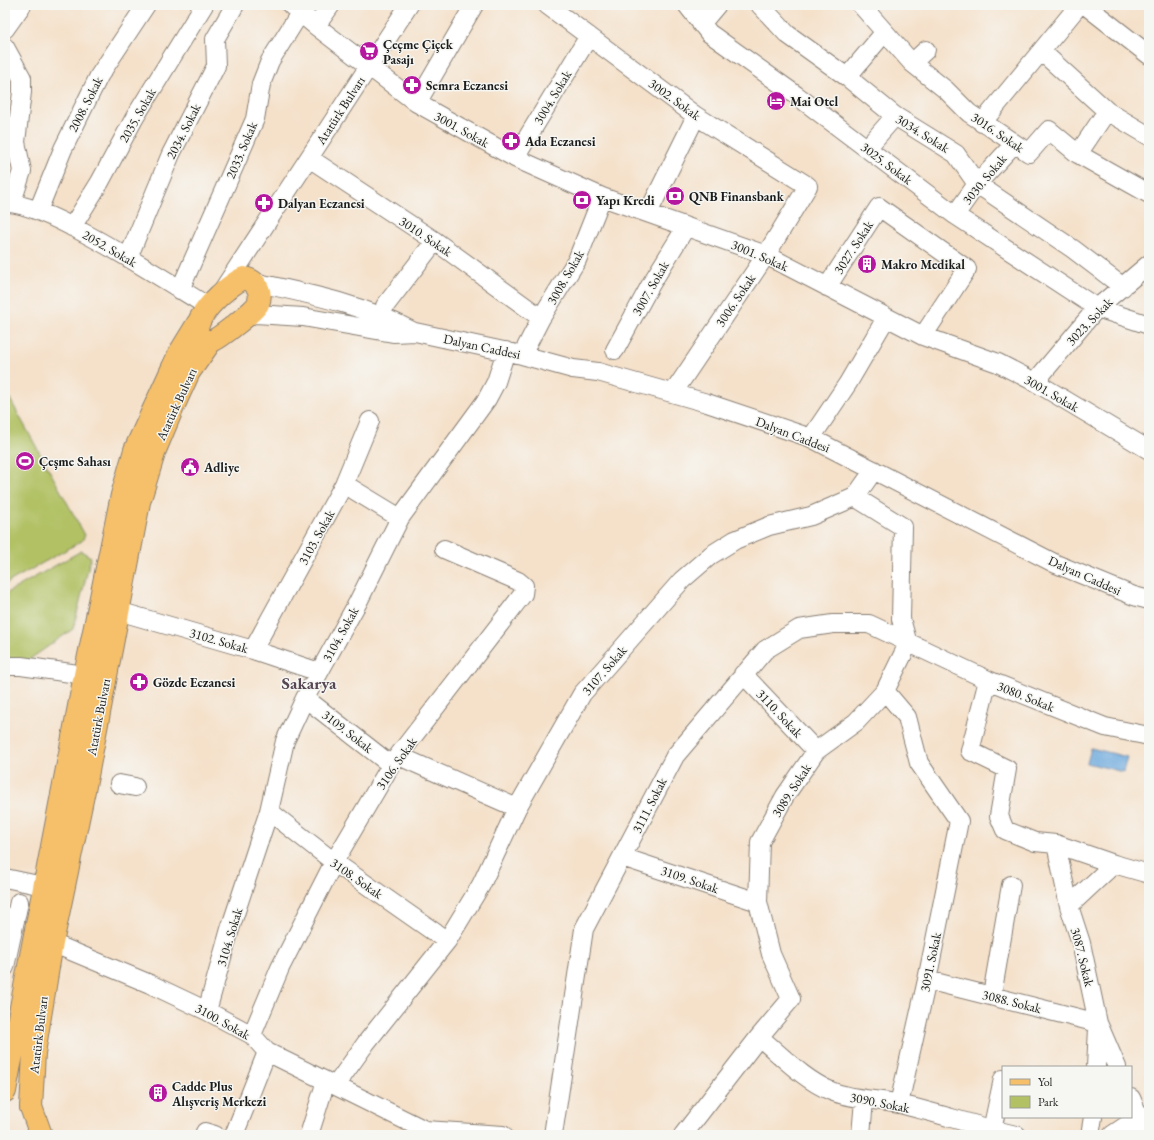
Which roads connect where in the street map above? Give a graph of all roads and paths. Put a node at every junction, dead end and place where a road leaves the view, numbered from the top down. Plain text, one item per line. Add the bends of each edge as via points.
1 (22, 5) edge
2 (146, 5) edge
3 (204, 5) edge
4 (235, 5) edge
5 (331, 5) edge
6 (408, 5) edge
7 (474, 5) edge
8 (547, 5) edge
9 (687, 5) edge
10 (717, 5) edge
11 (760, 5) edge
12 (861, 5) edge
13 (1079, 5) edge
14 (1085, 5) edge
15 (296, 9) edge
16 (701, 24) junction
17 (316, 26) junction
18 (5, 29) edge
19 (884, 33) junction
20 (590, 36) junction
21 (5, 47) edge
22 (926, 50) dead end
23 (1041, 51) junction
24 (1149, 55) edge
25 (912, 63) junction
26 (370, 66) junction
27 (847, 77) junction
28 (417, 103) junction
29 (1107, 111) junction
30 (696, 116) junction
31 (895, 116) junction
32 (982, 122) junction
33 (1149, 136) edge
34 (11, 140) edge
35 (1014, 144) junction
36 (867, 148) junction
37 (1078, 154) junction
38 (309, 158) junction
39 (515, 158) junction
40 (977, 184) junction
41 (808, 186) joint
42 (1149, 194) edge
43 (602, 197) junction
44 (9, 203) edge
45 (38, 211) junction
46 (648, 213) junction
47 (955, 215) junction
48 (72, 227) junction
49 (686, 227) junction
50 (434, 241) junction
51 (766, 255) junction
52 (128, 258) junction
53 (1149, 264) edge
54 (254, 282) junction
55 (828, 287) junction
56 (1123, 287) junction
57 (180, 290) junction
58 (385, 306) dead end
59 (1097, 308) junction
60 (208, 309) junction
61 (244, 316) junction
62 (541, 318) junction
63 (886, 318) junction
64 (1148, 324) edge
65 (415, 332) junction
66 (923, 336) junction
67 (211, 341) junction
68 (615, 350) dead end
69 (514, 353) junction
70 (1035, 382) junction
71 (673, 393) junction
72 (370, 421) dead end
73 (811, 438) junction
74 (1149, 450) edge
75 (874, 470) junction
76 (344, 484) junction
77 (855, 497) junction
78 (400, 518) junction
79 (444, 549) dead end
80 (1149, 600) edge
81 (118, 611) junction
82 (908, 644) junction
83 (253, 650) junction
84 (5, 666) edge
85 (319, 672) junction
86 (743, 674) junction
87 (85, 675) junction
88 (988, 680) junction
89 (885, 691) junction
90 (305, 698) junction
91 (1149, 736) edge
92 (816, 752) junction
93 (395, 761) junction
94 (517, 808) junction
95 (269, 811) junction
96 (1056, 844) junction
97 (622, 857) junction
98 (334, 862) junction
99 (1114, 864) junction
100 (1149, 874) edge
101 (5, 878) edge
102 (1011, 885) dead end
103 (27, 898) edge
104 (758, 902) junction
105 (1069, 906) junction
106 (447, 941) junction
107 (52, 943) junction
108 (5, 967) edge
109 (927, 980) junction
110 (992, 995) junction
111 (207, 1011) junction
112 (1098, 1023) junction
113 (252, 1035) junction
114 (759, 1036) junction
115 (267, 1052) junction
116 (1096, 1066) edge
117 (1117, 1066) edge
118 (6, 1082) edge
119 (331, 1083) junction
120 (1002, 1084) edge
121 (1132, 1099) edge
122 (864, 1100) junction
123 (898, 1104) junction
124 (31, 1107) junction
125 (1144, 1116) edge
126 (1093, 1118) edge
127 (992, 1130) junction
128 (421, 1132) edge
129 (30, 1135) edge
130 (41, 1135) edge
131 (204, 1135) edge
132 (215, 1135) edge
133 (234, 1135) edge
134 (309, 1135) edge
135 (503, 1135) edge
136 (553, 1135) edge
137 (683, 1135) edge
138 (860, 1135) edge
139 (1017, 1135) edge
140 (1090, 1135) edge
141 (1112, 1135) edge
142 (1142, 1135) edge

1 - 18 street
2 - 45 street, 2008. Sokak via 99,76 63,149
3 - 48 street, 2035. Sokak via 135,117
4 - 52 street, 2034. Sokak via 215,39 216,66 171,154
5 - 17 street
6 - 26 street, Atatürk Bulvarı
7 - 28 street
8 - 20 street, 3002. Sokak
9 - 16 street, 3025. Sokak
10 - 16 street
11 - 27 street, 3034. Sokak via 786,34
12 - 19 street, 3016. Sokak
13 - 23 street
14 - 24 street
15 - 17 street, 3001. Sokak
15 - 57 street, 2033. Sokak via 261,84 255,119
16 - 36 street, 3025. Sokak via 709,33
17 - 26 street, 3001. Sokak
19 - 25 street, 3016. Sokak
19 - 27 street
20 - 30 street, 3002. Sokak
20 - 39 street, 3004. Sokak
21 - 34 street via 22,78 22,92
22 - 25 street
23 - 29 street
23 - 32 street
25 - 32 street, 3016. Sokak
26 - 28 street, 3001. Sokak
26 - 38 street, Atatürk Bulvarı
27 - 31 street, 3034. Sokak
28 - 39 street, 3001. Sokak
29 - 33 street
29 - 37 street
30 - 41 street, 3002. Sokak
30 - 46 street
31 - 36 street
31 - 40 street, 3034. Sokak via 956,154
32 - 35 street, 3016. Sokak
34 - 44 street via 22,171
35 - 37 street, 3016. Sokak via 1029,153 1049,130
35 - 40 street, 3030. Sokak
36 - 47 street, 3025. Sokak
37 - 42 street, 3016. Sokak
38 - 50 street, 3010. Sokak
38 - 60 street, Atatürk Bulvarı
39 - 43 street, 3001. Sokak
40 - 47 street, 3030. Sokak
40 - 56 street, 3034. Sokak via 1073,249
41 - 51 street, 3006. Sokak
43 - 46 street, 3001. Sokak
43 - 62 street, 3008. Sokak via 577,260
44 - 45 street, 2052. Sokak
45 - 48 street, 2052. Sokak
46 - 49 street, 3001. Sokak
47 - 59 street, 3025. Sokak
48 - 52 street, 2052. Sokak
49 - 51 street, 3001. Sokak
49 - 68 street, 3007. Sokak
50 - 58 street
50 - 62 street, 3010. Sokak
51 - 55 street, 3001. Sokak
51 - 71 street, 3006. Sokak
52 - 57 street, 2052. Sokak
53 - 56 street, 3023. Sokak
54 - 60 main road, Atatürk Bulvarı via 244,278 237,281
54 - 61 main road, Atatürk Bulvarı via 259,294 258,303
54 - 65 street via 367,310
55 - 63 street, 3001. Sokak
55 - 66 street, 3027. Sokak via 879,207 968,269
56 - 59 street, 3023. Sokak
57 - 60 street, 2052. Sokak
59 - 64 street, 3025. Sokak
59 - 70 street, 3023. Sokak
60 - 67 main road via 198,336
60 - 87 main road, Atatürk Bulvarı via 179,354 135,450 104,574
61 - 65 street via 256,314 303,317 393,333
61 - 67 main road, Atatürk Bulvarı
62 - 69 street, 3008. Sokak
63 - 66 street, 3001. Sokak
63 - 73 street via 848,383
65 - 69 street, Dalyan Caddesi
66 - 70 street, 3001. Sokak via 998,363
67 - 81 main road, Atatürk Bulvarı via 189,372 155,450 139,502
69 - 71 street, Dalyan Caddesi via 573,369 598,372
69 - 78 street, 3104. Sokak via 487,399
70 - 74 street, 3001. Sokak
71 - 73 street, Dalyan Caddesi
72 - 76 street, 3103. Sokak
73 - 75 street, Dalyan Caddesi
75 - 77 street
75 - 80 street, Dalyan Caddesi via 1056,564
76 - 78 street
76 - 83 street, 3103. Sokak
77 - 82 street via 903,527 901,619
77 - 94 street, 3107. Sokak via 811,516 769,526 735,540 711,555 682,580 582,694
78 - 85 street, 3104. Sokak
79 - 93 street, 3106. Sokak via 518,581 524,586 523,594
81 - 83 street, 3102. Sokak
81 - 107 main road, Atatürk Bulvarı
82 - 86 street, 3111. Sokak via 869,624 833,624 799,629 765,650
82 - 88 street, 3080. Sokak
82 - 89 street, 3089. Sokak
83 - 85 street, 3102. Sokak
84 - 87 street
85 - 90 street, 3104. Sokak
86 - 92 street, 3110. Sokak
86 - 97 street, 3111. Sokak via 675,756
87 - 103 main road, Atatürk Bulvarı
88 - 91 street, 3080. Sokak via 1105,727
88 - 96 street via 970,751 1007,769 999,816 1005,830 1035,842
89 - 92 street, 3089. Sokak via 856,722
89 - 109 street, 3091. Sokak via 906,717 919,764 959,820
90 - 93 street, 3109. Sokak
90 - 95 street, 3104. Sokak via 285,741
92 - 104 street, 3089. Sokak via 785,796 760,842
93 - 94 street, 3109. Sokak
93 - 98 street, 3106. Sokak
94 - 106 street, 3107. Sokak via 481,885
95 - 98 street, 3108. Sokak
95 - 111 street, 3104. Sokak via 230,929
96 - 99 street
96 - 105 street, 3087. Sokak
97 - 104 street, 3109. Sokak
97 - 136 street, 3111. Sokak via 584,929
98 - 106 street, 3108. Sokak
98 - 113 street, 3106. Sokak via 280,968
99 - 100 street
99 - 105 street
101 - 103 street
102 - 110 street
103 - 108 street
103 - 118 main road, Atatürk Bulvarı
104 - 114 street, 3089. Sokak via 771,954 791,999
105 - 112 street, 3087. Sokak via 1081,943
106 - 119 street, 3107. Sokak
107 - 111 street, 3100. Sokak
107 - 124 main road, Atatürk Bulvarı via 34,1053
109 - 110 street, 3088. Sokak
109 - 123 street, 3091. Sokak
110 - 112 street, 3088. Sokak
111 - 113 street, 3100. Sokak
112 - 116 street
112 - 117 street, 3087. Sokak
113 - 115 street, 3100. Sokak
114 - 122 street, 3090. Sokak via 802,1074 831,1091
114 - 137 street, 3089. Sokak
115 - 119 street, 3100. Sokak
115 - 133 street
119 - 128 street, 3100. Sokak
119 - 134 street, 3107. Sokak
120 - 127 street
121 - 125 street
122 - 123 street, 3090. Sokak
122 - 138 street
123 - 127 street, 3090. Sokak
124 - 129 main road, Atatürk Bulvarı
124 - 130 main road
125 - 141 street
125 - 142 street
126 - 140 street
127 - 139 street, 3090. Sokak
128 - 135 street
131 - 132 street via 205,1132

